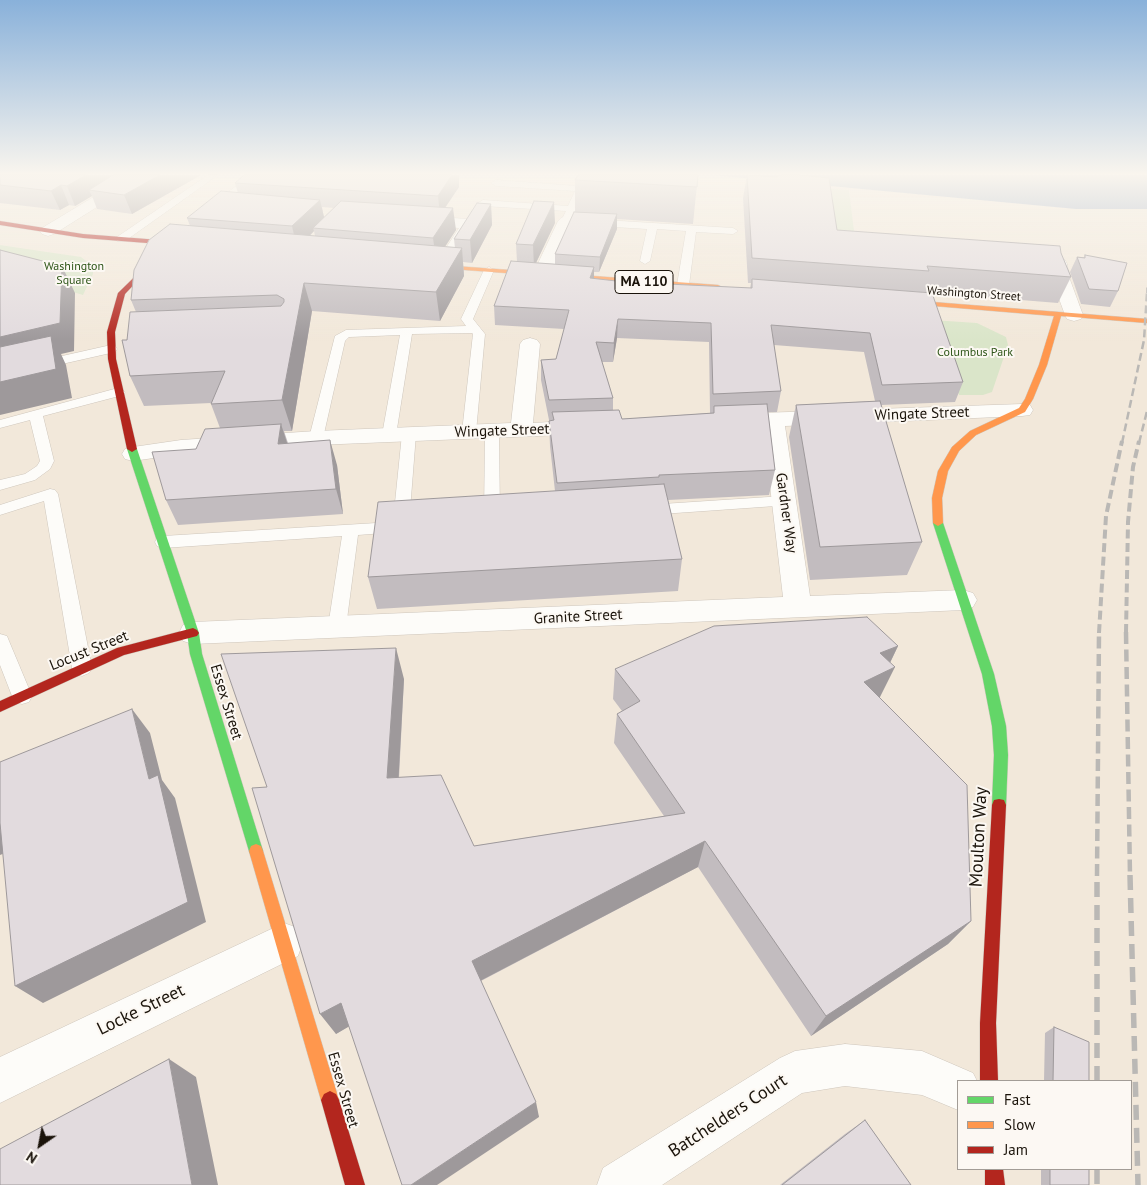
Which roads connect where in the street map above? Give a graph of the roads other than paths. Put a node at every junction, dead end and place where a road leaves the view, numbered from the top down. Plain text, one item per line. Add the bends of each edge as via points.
1 (44, 230) edge
2 (133, 230) edge
3 (466, 230) edge
4 (561, 230) edge
5 (652, 230) edge
6 (691, 230) edge
7 (723, 230) edge
8 (48, 231) joint
9 (733, 231) dead end
10 (120, 239) junction
11 (175, 240) junction
12 (193, 245) edge
13 (645, 261) dead end
14 (1059, 264) edge
15 (416, 265) edge
16 (442, 267) junction
17 (489, 270) junction
18 (542, 274) junction
19 (683, 285) junction
20 (726, 288) edge
21 (889, 301) edge
22 (1066, 315) junction
23 (1147, 321) edge
24 (475, 329) junction
25 (407, 331) junction
26 (126, 339) edge
27 (530, 344) dead end
28 (111, 345) junction
29 (0, 374) edge
30 (118, 392) junction
31 (1022, 410) junction
32 (36, 414) junction
33 (772, 420) junction
34 (714, 422) edge
35 (0, 424) edge
36 (608, 426) edge
37 (520, 430) junction
38 (492, 431) junction
39 (469, 432) junction
40 (399, 435) junction
41 (316, 438) junction
42 (133, 454) junction
43 (0, 486) edge
44 (784, 501) junction
45 (0, 510) edge
46 (628, 511) edge
47 (512, 518) edge
48 (492, 519) junction
49 (474, 521) edge
50 (419, 525) edge
51 (400, 526) junction
52 (351, 530) junction
53 (163, 542) junction
54 (963, 600) junction
55 (798, 607) junction
56 (337, 627) junction
57 (193, 634) junction
58 (0, 641) edge
59 (82, 668) junction
60 (22, 696) junction
61 (0, 707) edge
62 (284, 942) junction
63 (989, 1080) edge
64 (0, 1081) edge
65 (957, 1088) edge
66 (994, 1170) edge
67 (354, 1185) edge
68 (620, 1185) edge
69 (995, 1185) edge

1 - 8 main road
2 - 10 lane
3 - 16 street
4 - 18 street
5 - 13 lane
6 - 19 lane
7 - 9 lane
8 - 10 main road
10 - 11 main road
11 - 12 main road
11 - 28 main road, Essex Street via 122,293 111,332
14 - 22 street
15 - 16 main road, MA 110
16 - 17 main road, MA 110
17 - 18 main road, MA 110
17 - 24 lane via 467,319
18 - 19 main road, MA 110
19 - 20 main road, MA 110
21 - 22 main road, Washington Street
22 - 23 main road, Washington Street
22 - 31 main road
24 - 25 lane
24 - 39 lane via 478,334
25 - 40 lane
25 - 41 lane via 346,334 339,339
26 - 28 lane
27 - 37 street
28 - 29 lane
28 - 30 main road, Essex Street
30 - 32 lane
30 - 42 main road, Essex Street
31 - 33 street, Wingate Street
31 - 54 main road, Moulton Way via 973,433 955,450 943,471 937,498 938,526
32 - 35 lane
32 - 43 lane via 47,461 43,469 30,477
33 - 34 street, Wingate Street
33 - 44 street, Gardner Way
36 - 37 street, Wingate Street
37 - 38 street, Wingate Street
38 - 39 street, Wingate Street
38 - 48 lane
39 - 40 street, Wingate Street
40 - 41 street, Wingate Street
40 - 51 lane
41 - 42 street, Wingate Street via 182,447
42 - 53 main road, Essex Street
44 - 46 lane
44 - 55 street, Gardner Way
45 - 59 lane via 50,494
47 - 48 lane
48 - 49 lane
50 - 51 lane
51 - 52 lane
52 - 53 lane
52 - 56 lane
53 - 57 main road, Essex Street
54 - 55 street, Granite Street
54 - 63 main road, Moulton Way via 988,674 1000,726 988,1023
55 - 56 street, Granite Street
56 - 57 street, Granite Street
57 - 59 main road, Locust Street via 121,651
57 - 62 main road, Essex Street via 196,654
58 - 60 lane
59 - 60 main road, Locust Street
60 - 61 main road, Locust Street
62 - 64 street, Locke Street
62 - 67 main road, Essex Street
65 - 68 street, Batchelders Court via 922,1073 845,1065 795,1073
66 - 69 main road

